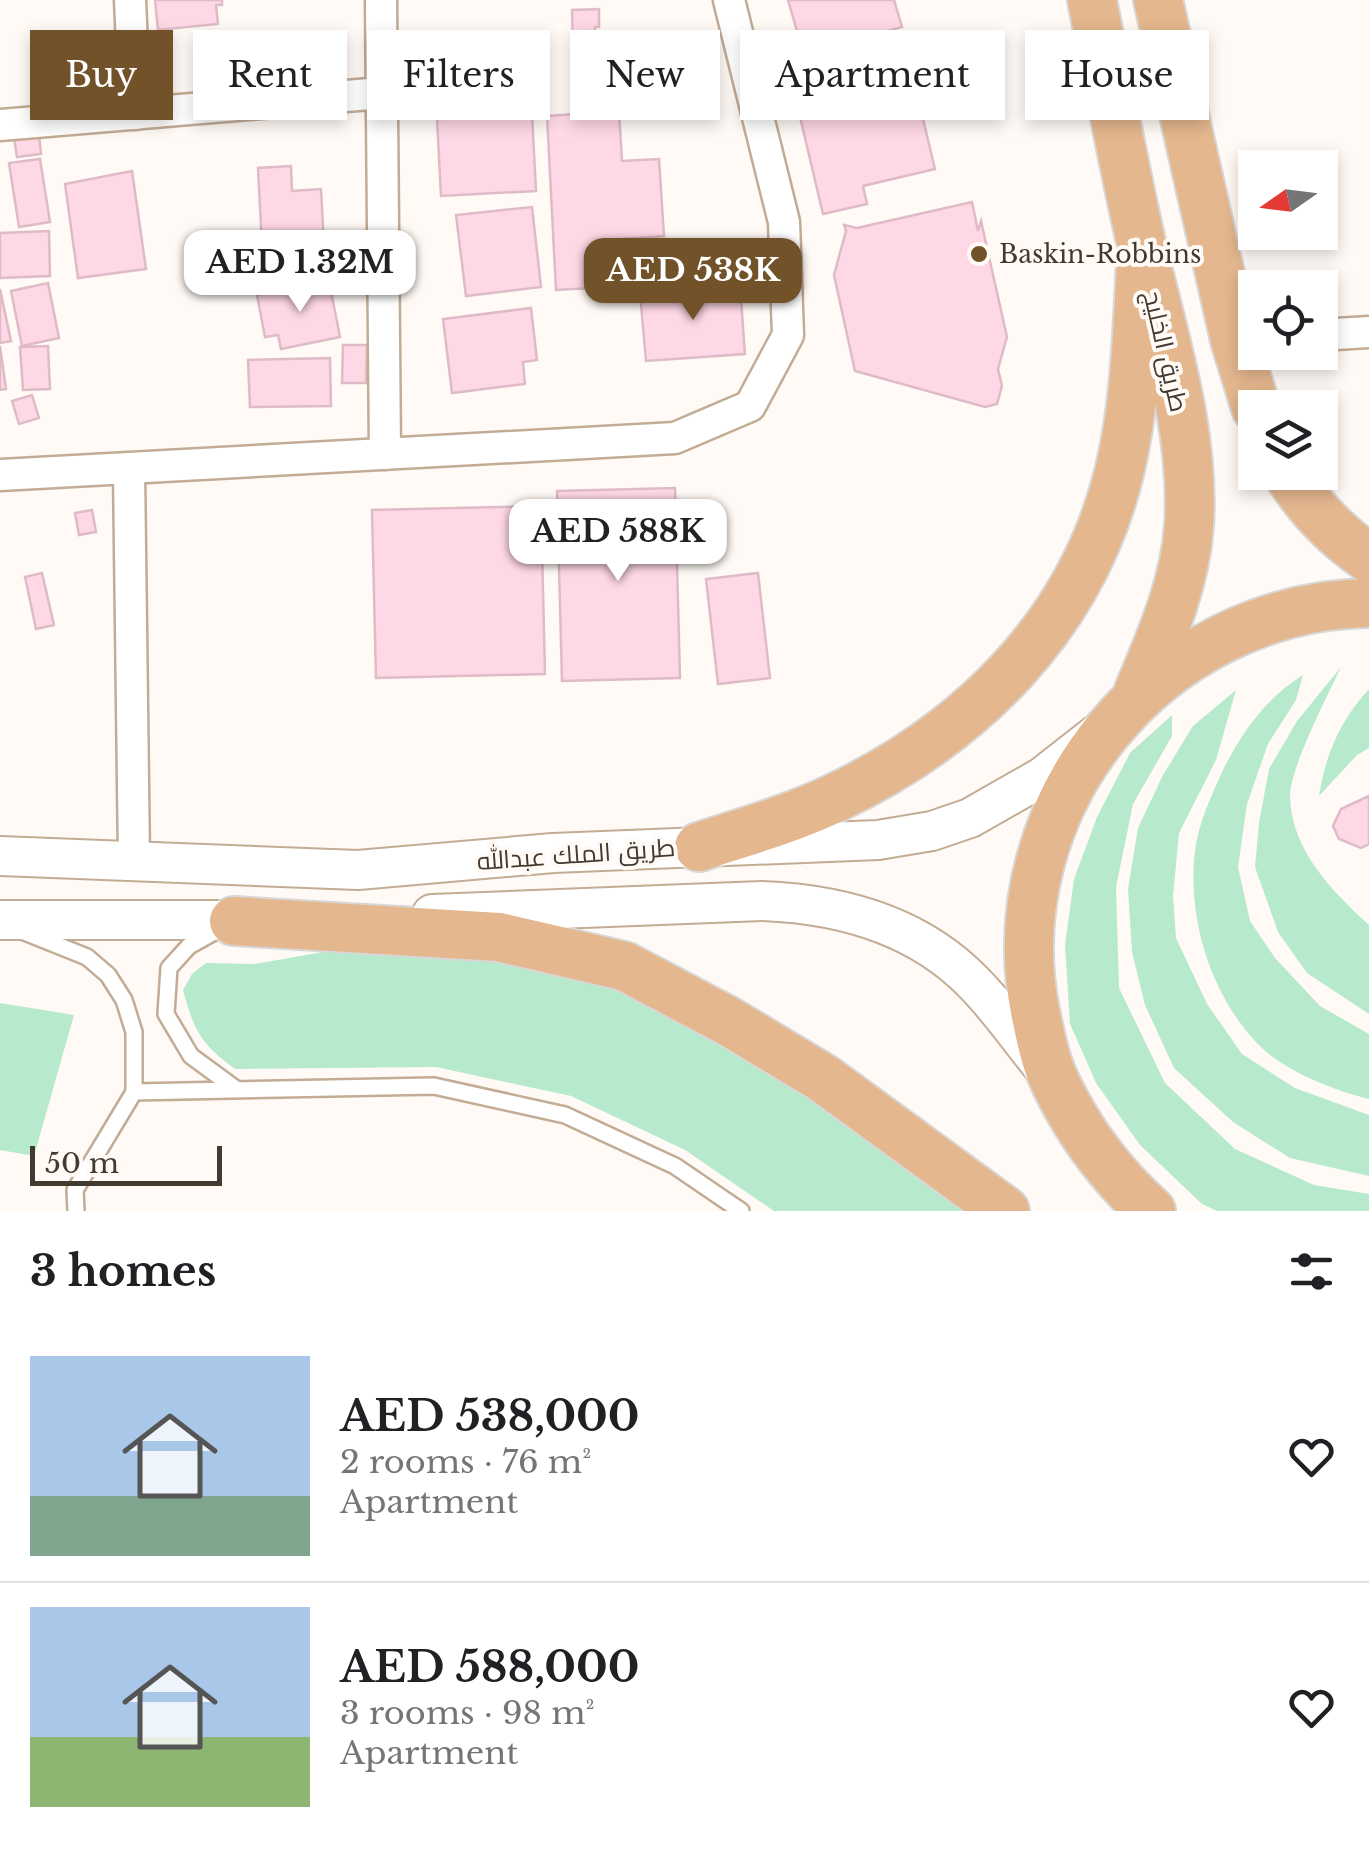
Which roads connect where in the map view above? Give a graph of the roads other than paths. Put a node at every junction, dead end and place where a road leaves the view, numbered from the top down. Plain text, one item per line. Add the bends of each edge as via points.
1 (130, 0) edge
2 (381, 0) edge
3 (728, 0) edge
4 (1092, 0) edge
5 (1158, 0) edge
6 (131, 30) edge
7 (381, 30) edge
8 (367, 94) edge
9 (173, 111) edge
10 (61, 120) edge
11 (382, 120) edge
12 (0, 125) edge
13 (1142, 248) junction
14 (1238, 313) edge
15 (1369, 332) edge
16 (1338, 334) edge
17 (385, 454) junction
18 (128, 470) junction
19 (0, 476) edge
20 (1300, 490) edge
21 (1369, 558) edge
22 (1369, 604) edge
23 (1127, 708) junction
24 (699, 846) junction
25 (0, 856) edge
26 (134, 861) junction
27 (0, 920) edge
28 (234, 921) junction
29 (1054, 1081) junction
30 (236, 1088) junction
31 (134, 1092) junction
32 (76, 1211) edge
33 (740, 1211) edge
34 (1005, 1211) edge
35 (1151, 1211) edge

1 - 6 street
2 - 7 street
3 - 17 street via 784,222 788,334 750,406 675,438
4 - 13 main road, طريق الخليج
5 - 14 main road
8 - 9 street
10 - 12 street
11 - 17 street
13 - 23 main road, طريق الخليج via 1180,411 1190,527 1175,605
13 - 24 main road via 1131,408 1118,475 1082,575 1048,630 994,692 916,753 832,800
15 - 16 street
17 - 18 street
18 - 19 street
18 - 26 street
20 - 21 main road via 1345,542
22 - 23 main road via 1294,612 1251,625 1172,668
23 - 24 street, طريق الملك عبدالله via 1042,777 970,818 932,831 878,840
23 - 29 main road via 1064,797 1034,883 1029,980
24 - 26 street, طريق الملك عبدالله via 358,870
25 - 26 street, طريق الملك عبدالله
27 - 28 street, طريق الملك عبدالله
27 - 31 lane via 87,957 108,975 134,1032
28 - 29 street, طريق الملك عبدالله via 807,903 868,918 933,949 974,982
28 - 30 lane via 189,946 169,968 166,1014 191,1056
28 - 34 main road via 499,936 624,966 823,1078
29 - 35 main road via 1104,1161
30 - 31 lane
30 - 33 lane via 434,1086 565,1115 676,1166
31 - 32 lane via 75,1190

